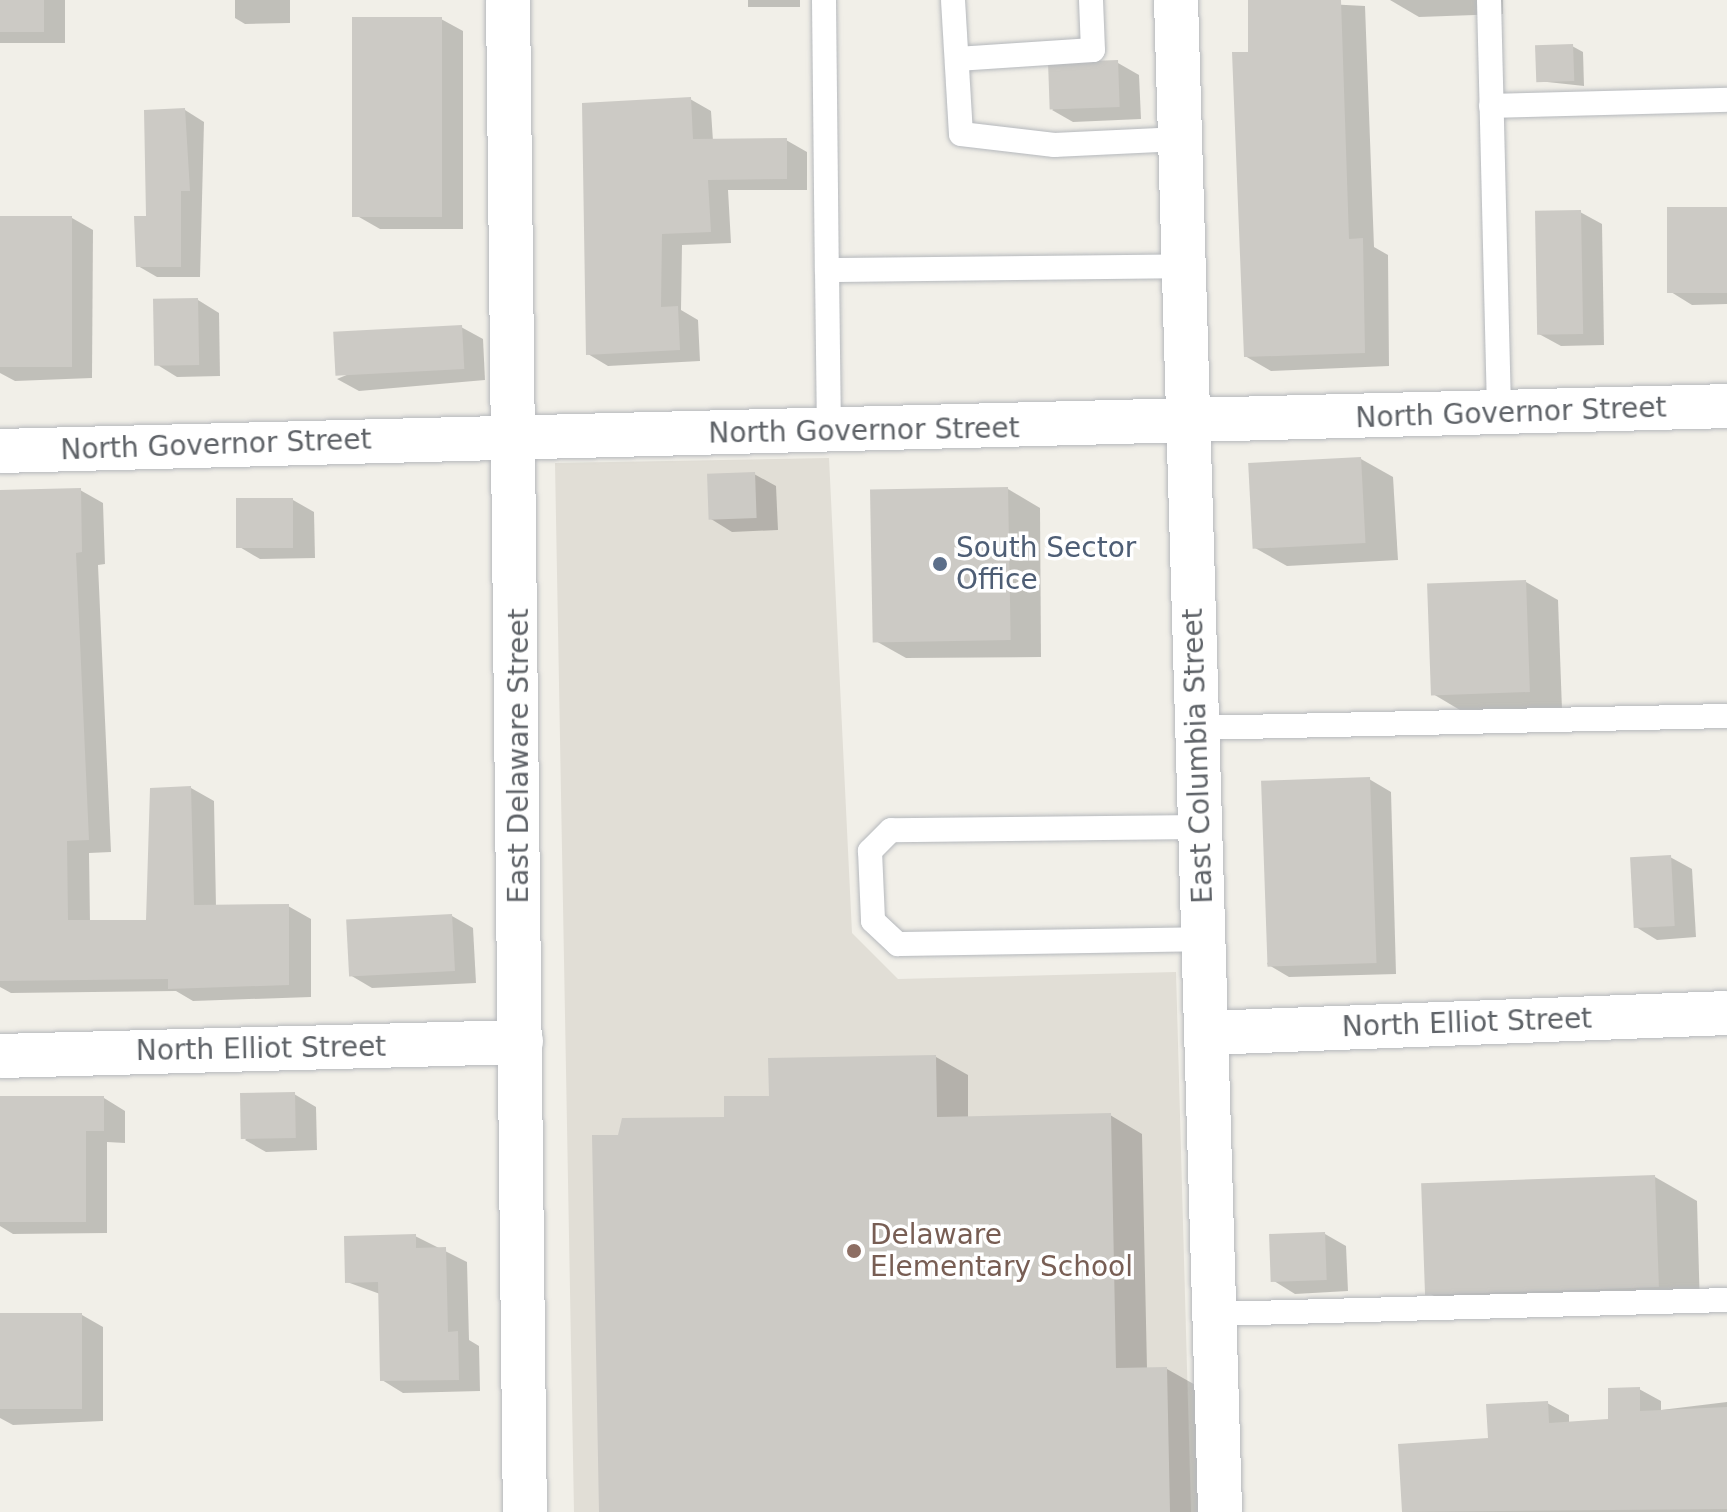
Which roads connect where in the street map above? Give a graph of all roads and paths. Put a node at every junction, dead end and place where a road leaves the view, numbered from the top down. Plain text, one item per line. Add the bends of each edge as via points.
1 (508, 0) edge
2 (824, 0) edge
3 (953, 0) edge
4 (1091, 0) edge
5 (1176, 0) edge
6 (1489, 0) edge
7 (957, 59) junction
8 (1727, 100) edge
9 (1491, 106) junction
10 (1180, 139) junction
11 (1185, 266) junction
12 (827, 270) junction
13 (1727, 406) edge
14 (1499, 413) junction
15 (1189, 423) junction
16 (829, 432) junction
17 (517, 437) junction
18 (0, 451) edge
19 (1727, 716) edge
20 (1197, 728) junction
21 (1200, 827) junction
22 (1203, 939) junction
23 (1727, 1013) edge
24 (1207, 1033) junction
25 (521, 1042) junction
26 (0, 1056) edge
27 (1727, 1300) edge
28 (1217, 1314) junction
29 (525, 1512) edge
30 (1220, 1512) edge

1 - 17 main road, East Delaware Street
2 - 12 lane
3 - 7 lane
4 - 7 lane via 1093,50
5 - 10 main road, East Columbia Street
6 - 9 lane
7 - 10 lane via 961,134 1054,145
8 - 9 lane
9 - 14 lane
10 - 11 main road, East Columbia Street
11 - 12 lane
11 - 15 main road, East Columbia Street
12 - 16 lane
13 - 14 main road, North Governor Street
14 - 15 main road, North Governor Street
15 - 16 main road, North Governor Street
15 - 20 main road, East Columbia Street
16 - 17 main road, North Governor Street
17 - 18 main road, North Governor Street
17 - 25 main road, East Delaware Street
19 - 20 lane
20 - 21 main road, East Columbia Street
21 - 22 main road, East Columbia Street
21 - 22 lane via 891,830 870,851 873,921 898,944
22 - 24 main road, East Columbia Street
23 - 24 main road, North Elliot Street
24 - 28 main road, East Columbia Street
25 - 26 main road, North Elliot Street
25 - 29 main road, East Delaware Street
27 - 28 lane
28 - 30 main road, East Columbia Street

